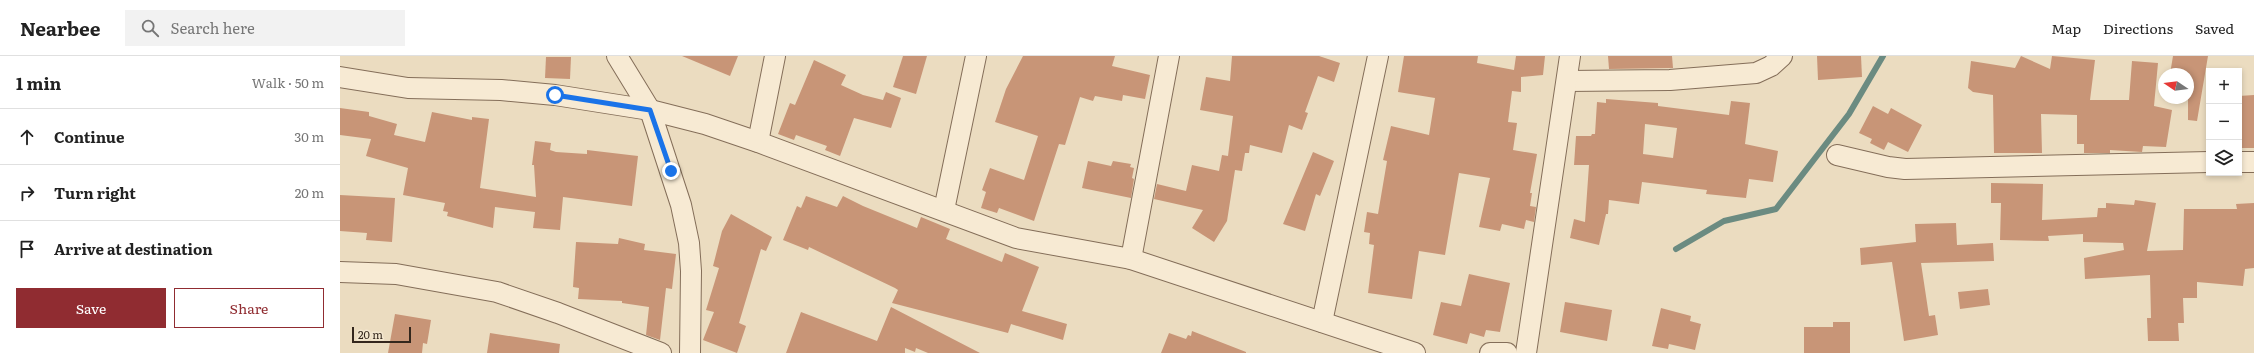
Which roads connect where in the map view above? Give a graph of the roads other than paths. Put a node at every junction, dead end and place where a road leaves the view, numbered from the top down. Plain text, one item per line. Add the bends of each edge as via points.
1 (617, 56) edge
2 (775, 56) edge
3 (976, 56) edge
4 (1169, 56) edge
5 (1378, 56) edge
6 (1570, 56) edge
7 (1782, 56) edge
8 (340, 77) edge
9 (1566, 81) junction
10 (650, 110) junction
11 (758, 142) junction
12 (1837, 155) dead end
13 (2206, 162) edge
14 (2242, 162) edge
15 (2254, 162) edge
16 (944, 210) junction
17 (1131, 259) junction
18 (340, 272) edge
19 (1322, 322) junction
20 (661, 353) edge
21 (690, 353) edge
22 (1415, 353) edge
23 (1490, 353) edge
24 (1507, 353) edge
25 (1526, 353) edge

1 - 10 street
2 - 11 street
3 - 16 street
4 - 17 street
5 - 19 street
6 - 9 street
7 - 9 street via 1771,66 1756,73 1670,80
8 - 10 street via 408,88 501,90 555,95
9 - 25 street
10 - 11 street via 705,124
10 - 21 street via 682,205 689,243
11 - 16 street
12 - 13 street via 1888,168 1905,169
14 - 15 street
16 - 17 street via 1016,238
17 - 19 street
18 - 20 street via 396,274 497,292
19 - 22 street
23 - 24 street

